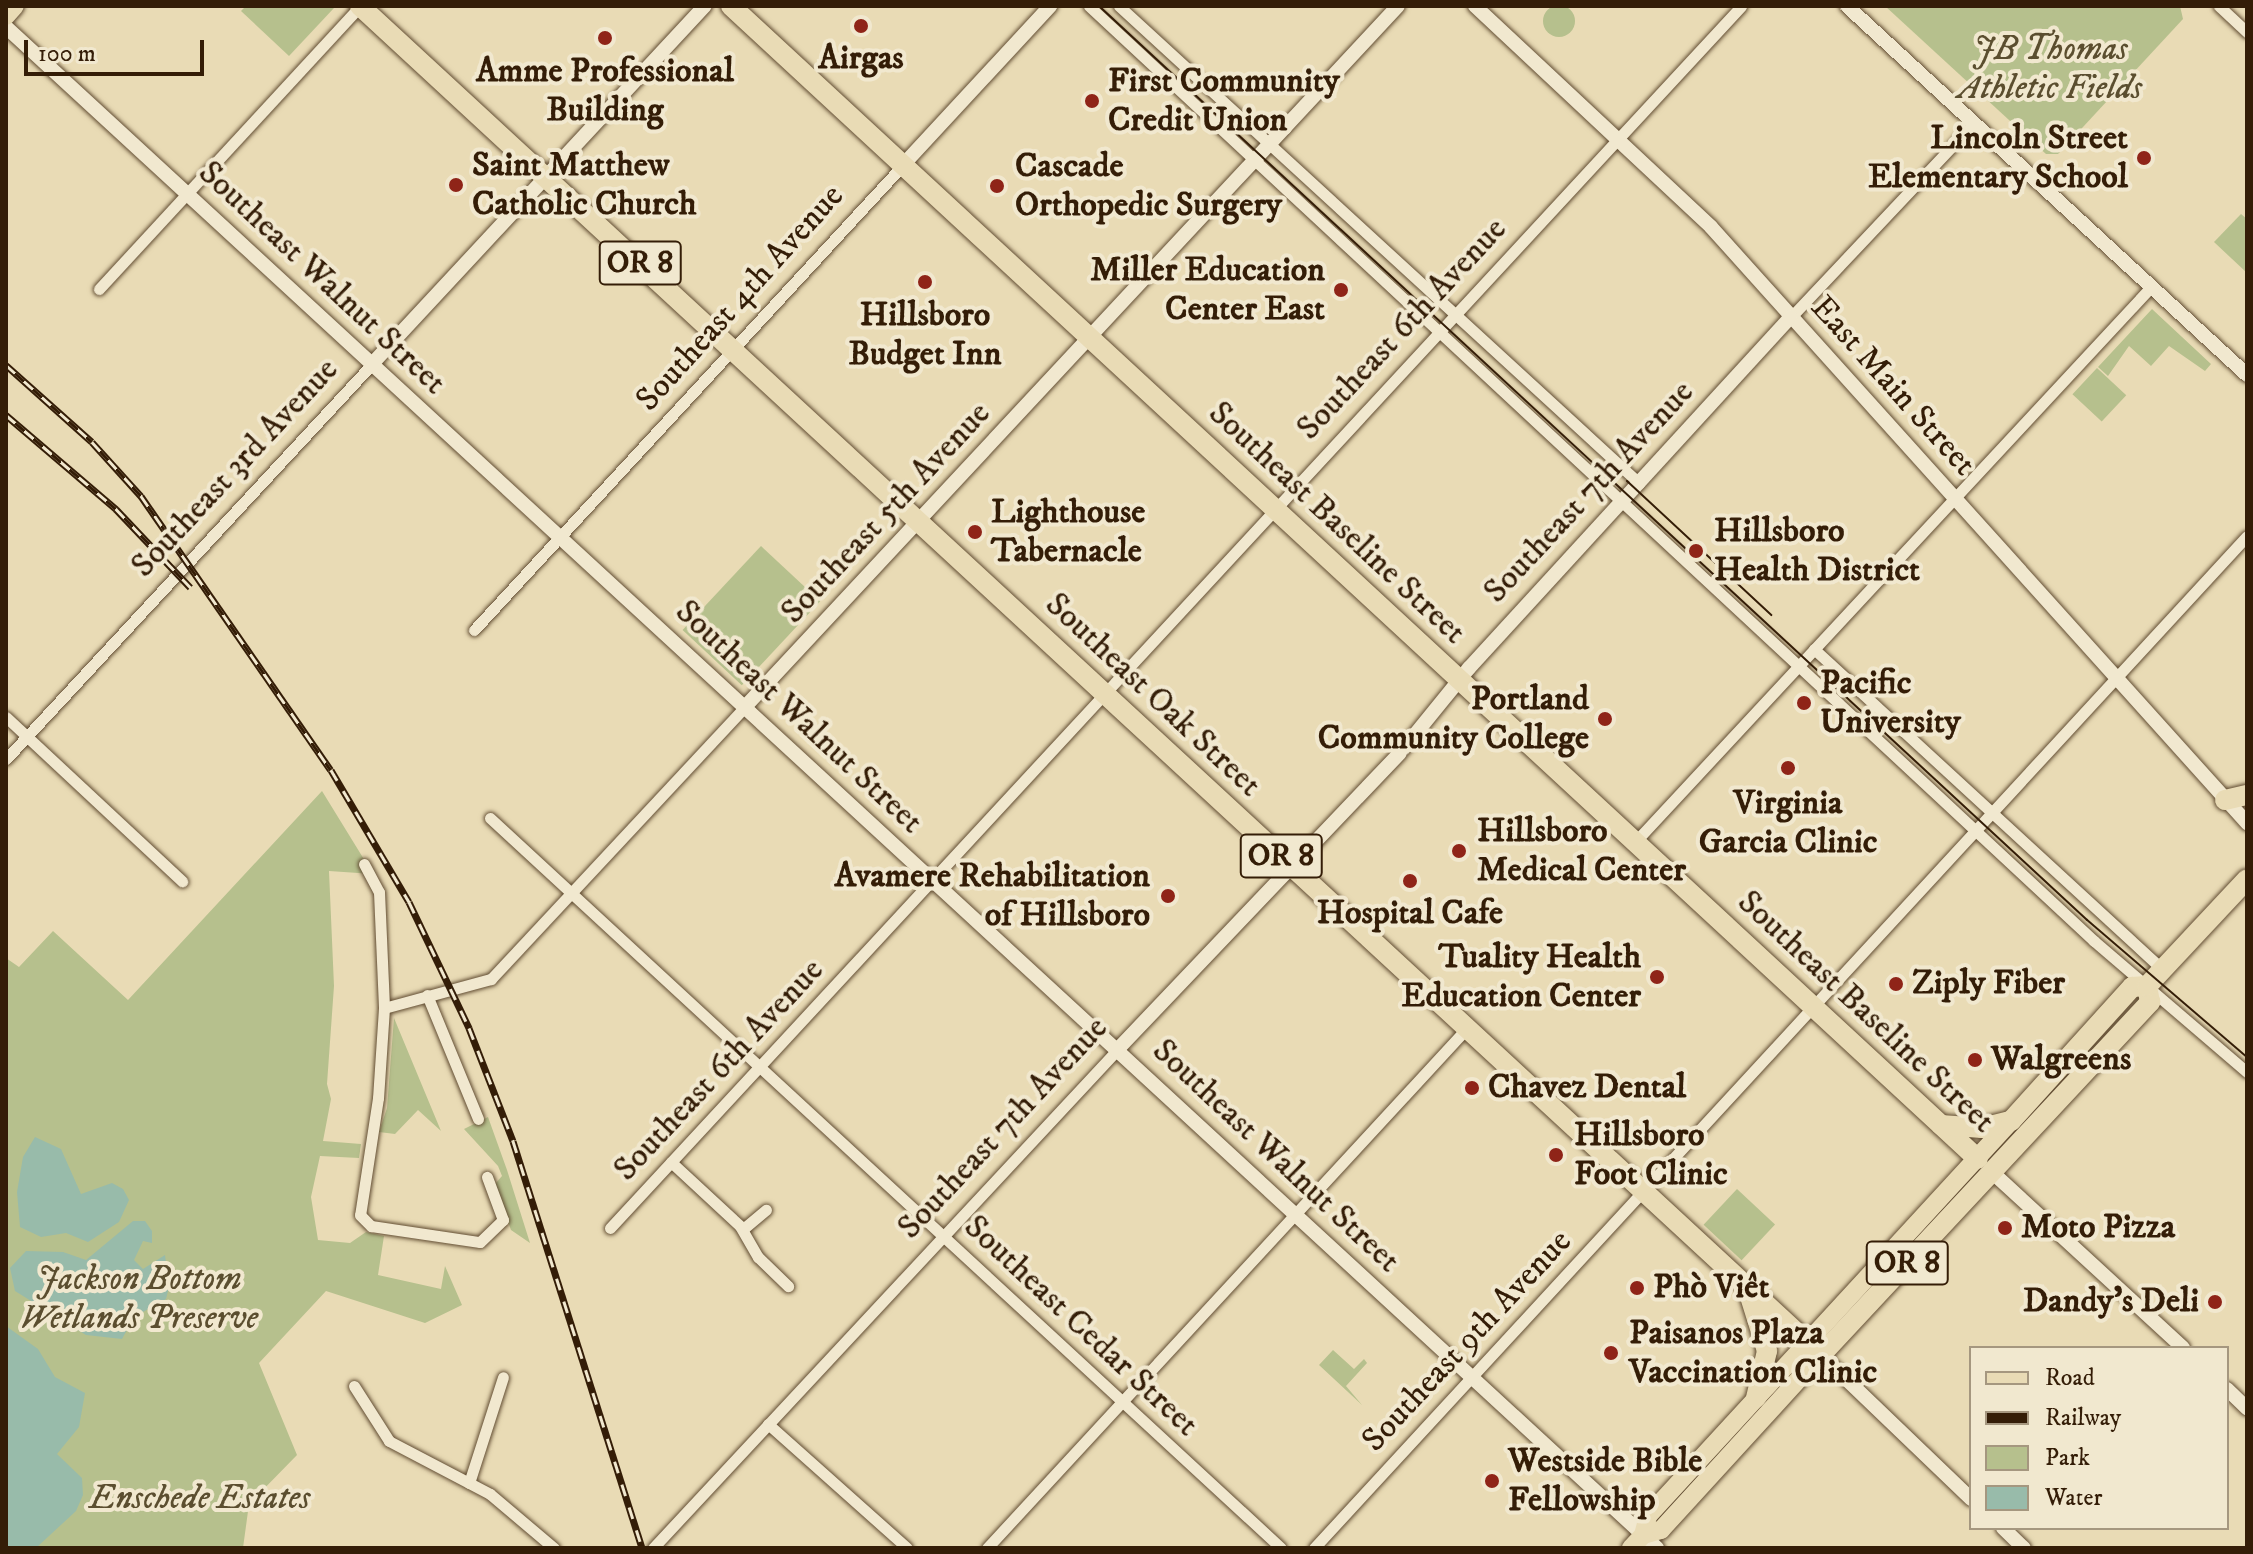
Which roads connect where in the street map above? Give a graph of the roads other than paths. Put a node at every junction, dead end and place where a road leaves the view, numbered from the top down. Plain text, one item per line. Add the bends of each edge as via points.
1 (15, 6) edge
2 (360, 6) edge
3 (705, 6) edge
4 (731, 6) edge
5 (1050, 6) edge
6 (1089, 6) edge
7 (1119, 6) edge
8 (1398, 6) edge
9 (1475, 6) edge
10 (1741, 6) edge
11 (1847, 6) edge
12 (2219, 6) edge
13 (6, 16) edge
14 (6, 27) edge
15 (2247, 32) edge
16 (1974, 123) junction
17 (1618, 139) junction
18 (1270, 145) junction
19 (1255, 160) junction
20 (903, 165) junction
21 (546, 177) junction
22 (187, 194) junction
23 (2151, 287) junction
24 (99, 289) dead end
25 (1452, 315) junction
26 (1791, 317) junction
27 (1439, 330) junction
28 (1090, 339) junction
29 (734, 351) junction
30 (372, 364) junction
31 (2247, 375) edge
32 (1639, 483) junction
33 (1954, 499) junction
34 (1622, 501) junction
35 (1274, 508) junction
36 (918, 522) junction
37 (2247, 536) edge
38 (560, 538) junction
39 (474, 630) dead end
40 (1814, 649) junction
41 (1800, 664) junction
42 (2115, 677) junction
43 (1459, 679) junction
44 (1103, 692) junction
45 (744, 708) junction
46 (6, 717) edge
47 (27, 736) junction
48 (6, 759) edge
49 (2247, 795) edge
50 (2225, 800) junction
51 (1990, 813) junction
52 (490, 818) dead end
53 (2247, 823) edge
54 (1977, 828) junction
55 (1635, 842) junction
56 (364, 864) dead end
57 (1290, 865) junction
58 (2247, 879) edge
59 (932, 880) junction
60 (182, 881) dead end
61 (572, 894) junction
62 (2162, 969) junction
63 (2147, 986) junction
64 (427, 995) junction
65 (1813, 1006) junction
66 (384, 1008) junction
67 (1467, 1028) junction
68 (1117, 1050) junction
69 (760, 1067) junction
70 (2247, 1072) edge
71 (478, 1119) dead end
72 (2011, 1121) junction
73 (1941, 1125) junction
74 (671, 1162) junction
75 (1985, 1166) junction
76 (487, 1177) dead end
77 (1642, 1192) junction
78 (766, 1210) dead end
79 (1295, 1214) junction
80 (610, 1228) dead end
81 (743, 1229) junction
82 (943, 1237) junction
83 (788, 1286) dead end
84 (1748, 1290) junction
85 (2181, 1346) edge
86 (1815, 1348) junction
87 (503, 1377) dead end
88 (1471, 1377) junction
89 (354, 1386) dead end
90 (2229, 1391) edge
91 (1756, 1398) junction
92 (1121, 1402) junction
93 (2247, 1408) edge
94 (768, 1424) junction
95 (469, 1483) junction
96 (1969, 1497) edge
97 (2005, 1530) edge
98 (1644, 1544) edge
99 (2017, 1546) edge
100 (554, 1548) edge
101 (653, 1548) edge
102 (907, 1548) edge
103 (987, 1548) edge
104 (1281, 1548) edge
105 (1314, 1548) edge

1 - 13 main road
2 - 21 highway, Southeast Oak Street / OR 8
2 - 22 street
3 - 21 street, Southeast 3rd Avenue
4 - 20 highway, Southeast Baseline Street
5 - 20 street, Southeast 4th Avenue
6 - 19 street
7 - 18 street
8 - 18 street, Southeast 5th Avenue
9 - 17 street, East Main Street
10 - 17 street, Southeast 6th Avenue
11 - 16 street
12 - 15 street
14 - 22 street, Southeast Walnut Street
16 - 23 street
16 - 26 street
17 - 25 street, Southeast 6th Avenue
17 - 26 street, East Main Street via 1693,209
18 - 19 street, Southeast 5th Avenue
18 - 25 street
19 - 27 street
19 - 28 street, Southeast 5th Avenue
20 - 28 highway, Southeast Baseline Street
20 - 29 street, Southeast 4th Avenue
21 - 29 highway, Southeast Oak Street / OR 8
21 - 30 street, Southeast 3rd Avenue
22 - 24 street
22 - 30 street, Southeast Walnut Street
23 - 31 street
23 - 33 street
25 - 27 street, Southeast 6th Avenue
25 - 32 street
26 - 32 street, Southeast 7th Avenue
26 - 33 street, East Main Street
27 - 34 street
27 - 35 street, Southeast 6th Avenue
28 - 35 highway, Southeast Baseline Street
28 - 36 street, Southeast 5th Avenue
29 - 36 highway, Southeast Oak Street / OR 8
29 - 38 street, Southeast 4th Avenue
30 - 38 street, Southeast Walnut Street
30 - 47 street, Southeast 3rd Avenue
32 - 34 street, Southeast 7th Avenue
33 - 40 street
33 - 42 street, East Main Street
34 - 41 street
34 - 43 street, Southeast 7th Avenue
35 - 43 highway, Southeast Baseline Street
35 - 44 street, Southeast 6th Avenue
36 - 44 highway, Southeast Oak Street / OR 8
36 - 45 street, Southeast 5th Avenue
37 - 42 street, Southeast 9th Avenue
38 - 39 street, Southeast 4th Avenue
38 - 45 street, Southeast Walnut Street
40 - 41 street
40 - 51 street
41 - 54 street
41 - 55 street
42 - 50 street, East Main Street
42 - 51 street, Southeast 9th Avenue
43 - 55 highway, Southeast Baseline Street
43 - 57 street, Southeast 7th Avenue via 1402,750
44 - 57 highway, Southeast Oak Street / OR 8
44 - 59 street, Southeast 6th Avenue
45 - 59 street, Southeast Walnut Street
45 - 61 street, Southeast 5th Avenue
46 - 47 street
47 - 48 street, Southeast 3rd Avenue
47 - 60 street
49 - 50 highway
50 - 53 street, East Main Street
51 - 54 street, Southeast 9th Avenue
51 - 62 street
52 - 61 street, Southeast Cedar Street
54 - 63 street
54 - 65 street, Southeast 9th Avenue
55 - 65 highway, Southeast Baseline Street
56 - 66 street via 379,892
57 - 67 highway, Southeast Oak Street / OR 8
57 - 68 street, Southeast 7th Avenue
58 - 62 highway
59 - 68 street, Southeast Walnut Street
59 - 69 street, Southeast 6th Avenue
61 - 64 street, Southeast 5th Avenue via 491,979
61 - 69 street, Southeast Cedar Street
62 - 63 highway
63 - 70 street
63 - 72 highway via 2132,987
63 - 75 highway via 2150,1002
64 - 66 street, Southeast 5th Avenue
64 - 71 street
65 - 73 highway, Southeast Baseline Street
65 - 77 street, Southeast 9th Avenue
66 - 76 street via 378,1098 360,1215 371,1226 480,1242 503,1220
67 - 77 highway, Southeast Oak Street / OR 8
67 - 79 street
68 - 79 street, Southeast Walnut Street
68 - 82 street, Southeast 7th Avenue
69 - 74 street, Southeast 6th Avenue
69 - 82 street, Southeast Cedar Street
72 - 73 highway via 1982,1128
72 - 75 main road
73 - 75 highway, Southeast Baseline Street
74 - 80 street, Southeast 6th Avenue
74 - 81 street
75 - 85 street, Southeast Baseline Street
75 - 86 highway, OR 8
77 - 84 highway, Southeast Oak Street / OR 8
77 - 88 street, Southeast 9th Avenue
78 - 81 street
79 - 88 street, Southeast Walnut Street
79 - 92 street
81 - 83 street via 758,1257
82 - 92 street, Southeast Cedar Street
82 - 94 street, Southeast 7th Avenue
84 - 86 highway, Southeast Oak Street
84 - 91 highway, OR 8 via 1766,1338 1765,1369
86 - 91 main road, OR 8
86 - 96 street, Southeast Oak Street
86 - 98 main road, OR 8
87 - 95 street
88 - 98 street, Southeast Walnut Street
88 - 105 street, Southeast 9th Avenue
89 - 95 street via 389,1441
90 - 93 street
91 - 98 main road, OR 8 via 1648,1516
92 - 103 street
92 - 104 street, Southeast Cedar Street
94 - 101 street, Southeast 7th Avenue
94 - 102 street
95 - 100 street via 521,1517
97 - 99 street

